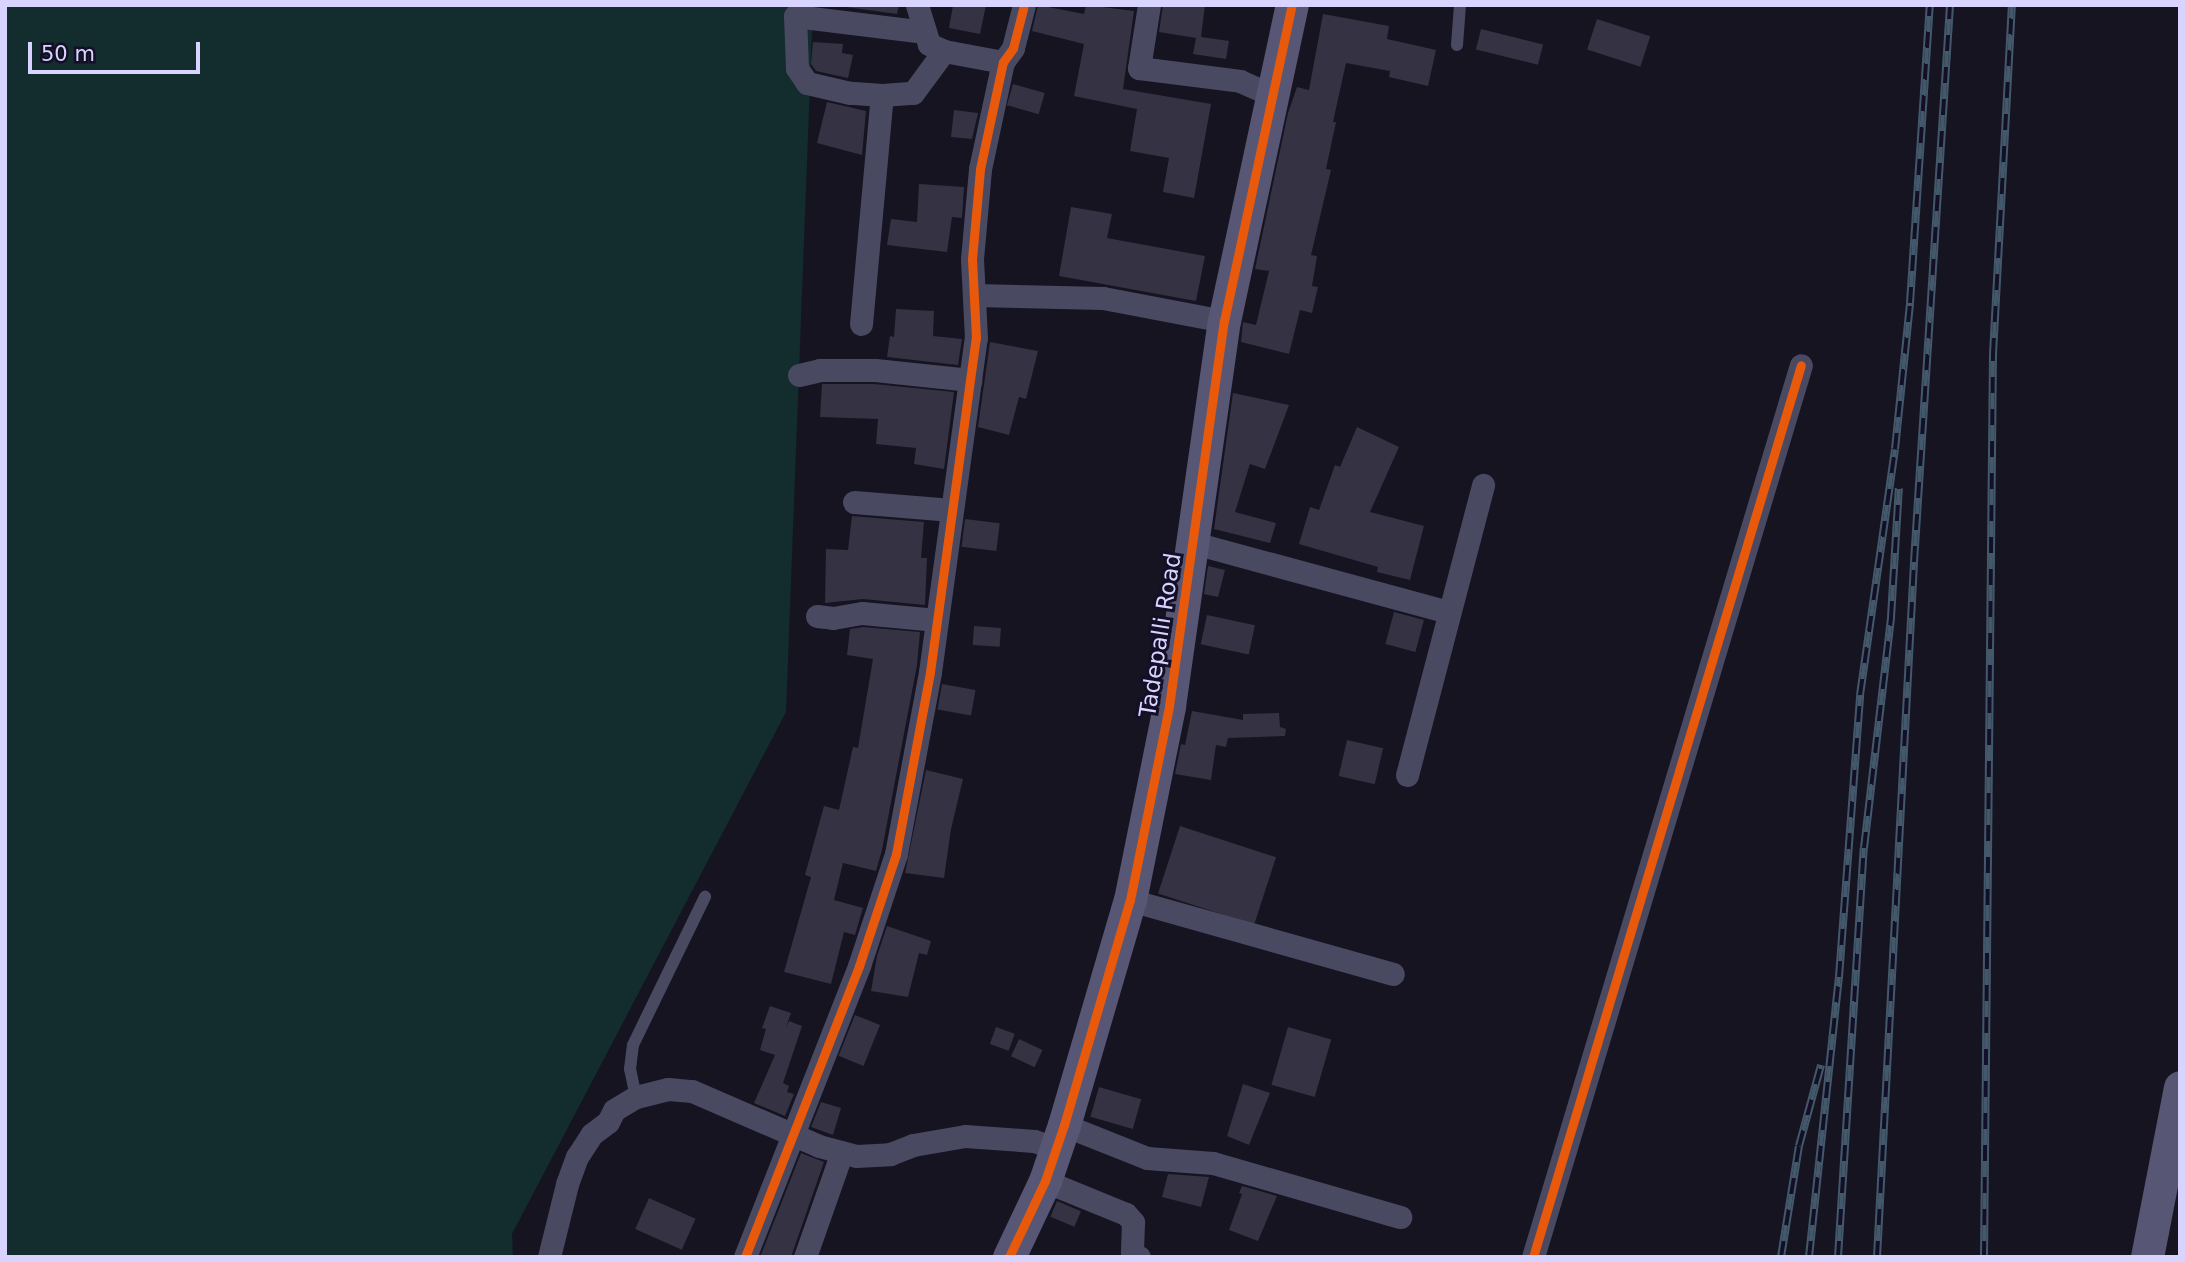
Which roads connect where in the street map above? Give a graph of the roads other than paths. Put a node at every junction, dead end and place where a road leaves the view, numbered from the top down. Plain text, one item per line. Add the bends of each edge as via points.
1 (917, 5) edge
2 (1024, 5) edge
3 (1149, 5) edge
4 (1292, 5) edge
5 (1461, 5) edge
6 (925, 32) junction
7 (1457, 46) dead end
8 (944, 51) junction
9 (1003, 62) junction
10 (881, 95) junction
11 (1272, 95) junction
12 (976, 295) junction
13 (1224, 321) junction
14 (861, 324) dead end
15 (1801, 365) dead end
16 (799, 375) dead end
17 (970, 380) junction
18 (1483, 485) dead end
19 (854, 502) dead end
20 (952, 510) junction
21 (1194, 543) junction
22 (1448, 612) junction
23 (817, 616) dead end
24 (937, 620) junction
25 (1407, 775) dead end
26 (705, 897) dead end
27 (1130, 900) junction
28 (1393, 974) dead end
29 (2180, 1087) edge
30 (636, 1097) junction
31 (794, 1135) junction
32 (1060, 1137) junction
33 (842, 1152) junction
34 (1045, 1181) junction
35 (1400, 1217) dead end
36 (549, 1257) edge
37 (745, 1257) edge
38 (805, 1257) edge
39 (1009, 1257) edge
40 (1139, 1257) edge
41 (1533, 1257) edge
42 (2147, 1257) edge

1 - 6 street
2 - 9 street via 1013,48
3 - 11 street via 1139,68 1240,81
4 - 11 street, Tadepalli Road
5 - 7 lane
6 - 8 street via 929,44
6 - 10 street via 795,16 797,68 807,83
8 - 9 street
8 - 10 street via 914,93
9 - 12 street via 980,169 972,259
10 - 14 street
11 - 13 street, Tadepalli Road
12 - 13 street via 1103,298
12 - 17 street
13 - 21 street, Tadepalli Road
15 - 41 street
16 - 17 street via 820,370 875,370
17 - 20 street
18 - 22 street
19 - 20 street
20 - 24 street
21 - 22 street
21 - 27 street, Tadepalli Road via 1169,706
22 - 25 street
23 - 24 street via 862,613
24 - 31 street via 896,854
26 - 30 lane via 633,1045 630,1069
27 - 28 street
27 - 32 street, Tadepalli Road
29 - 42 street
30 - 31 street via 668,1089 692,1091
30 - 36 street via 614,1110 577,1157
31 - 33 street
31 - 37 street
32 - 33 street via 1034,1141 965,1136 890,1154 865,1157
32 - 34 street, Tadepalli Road
32 - 35 street via 1147,1158 1213,1164
33 - 38 street
34 - 39 street, Tadepalli Road
34 - 40 street via 1126,1214 1133,1222 1132,1253

